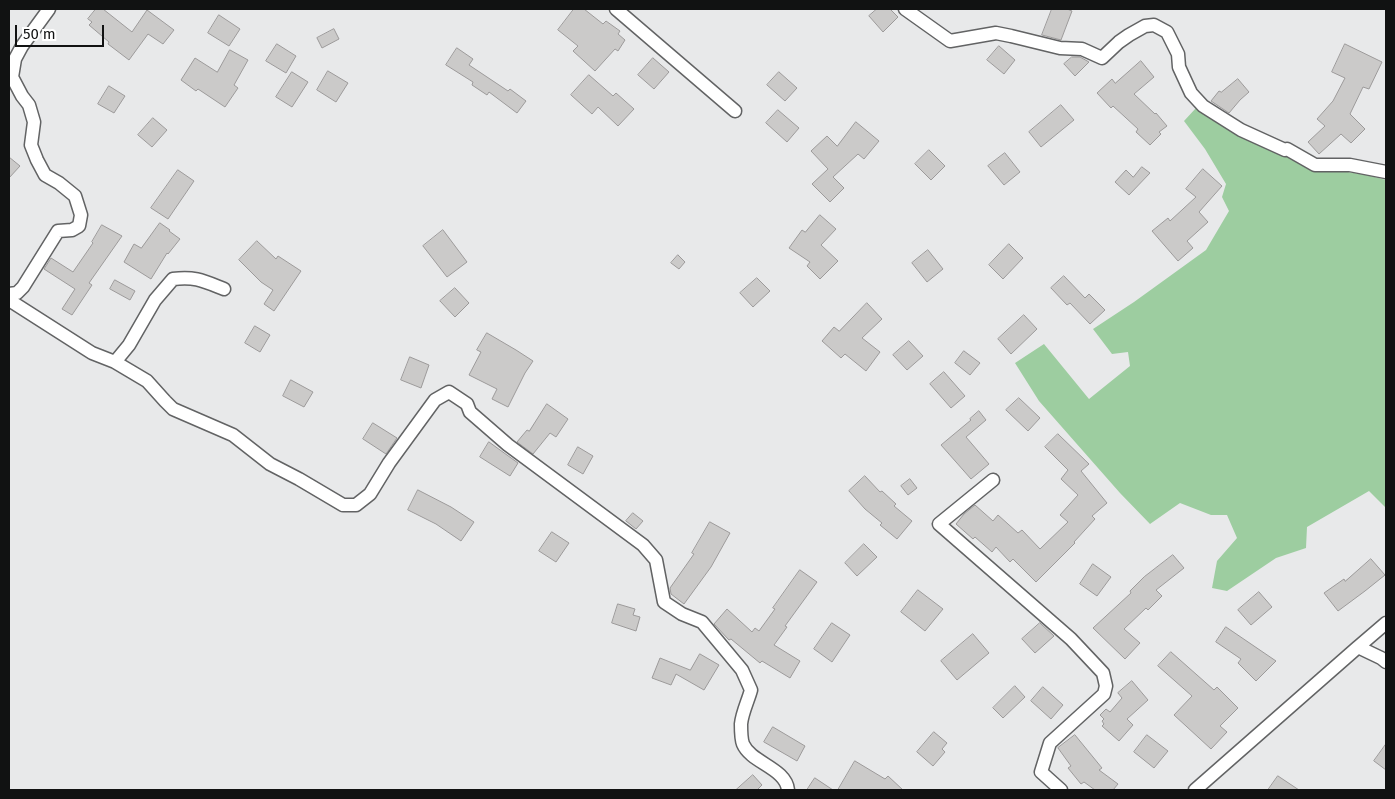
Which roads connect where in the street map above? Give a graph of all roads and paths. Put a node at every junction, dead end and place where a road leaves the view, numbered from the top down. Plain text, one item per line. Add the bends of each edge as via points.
1 (49, 9) edge
2 (616, 9) edge
3 (906, 9) edge
4 (735, 111) dead end
5 (1386, 172) edge
6 (224, 288) dead end
7 (9, 294) edge
8 (9, 300) edge
9 (115, 362) junction
10 (993, 480) dead end
11 (1386, 623) edge
12 (1358, 647) junction
13 (1386, 662) edge
14 (788, 790) edge
15 (1061, 790) edge
16 (1195, 790) edge

1 - 7 street via 22,46 15,59 12,77 29,105 34,122 31,145 37,160 46,175 75,196 81,215 79,226 58,231 23,287 17,293
2 - 4 street
3 - 5 street via 950,40 996,33 1060,48 1082,49 1102,58 1129,35 1154,25 1167,32 1191,92 1203,106 1241,130 1315,165 1350,165
6 - 9 street via 195,278 173,279 155,300 129,345
8 - 9 street via 92,352
9 - 14 street via 147,381 173,408 233,435 270,464 343,505 356,505 370,494 435,400 449,392 467,404 470,412 508,445 643,545 656,560 664,602 702,622 742,670 751,690 741,724 742,743 783,777
10 - 15 street via 939,524 1071,639 1103,673 1106,686 1104,694 1050,743 1041,772
11 - 12 street
12 - 13 street
12 - 16 street

